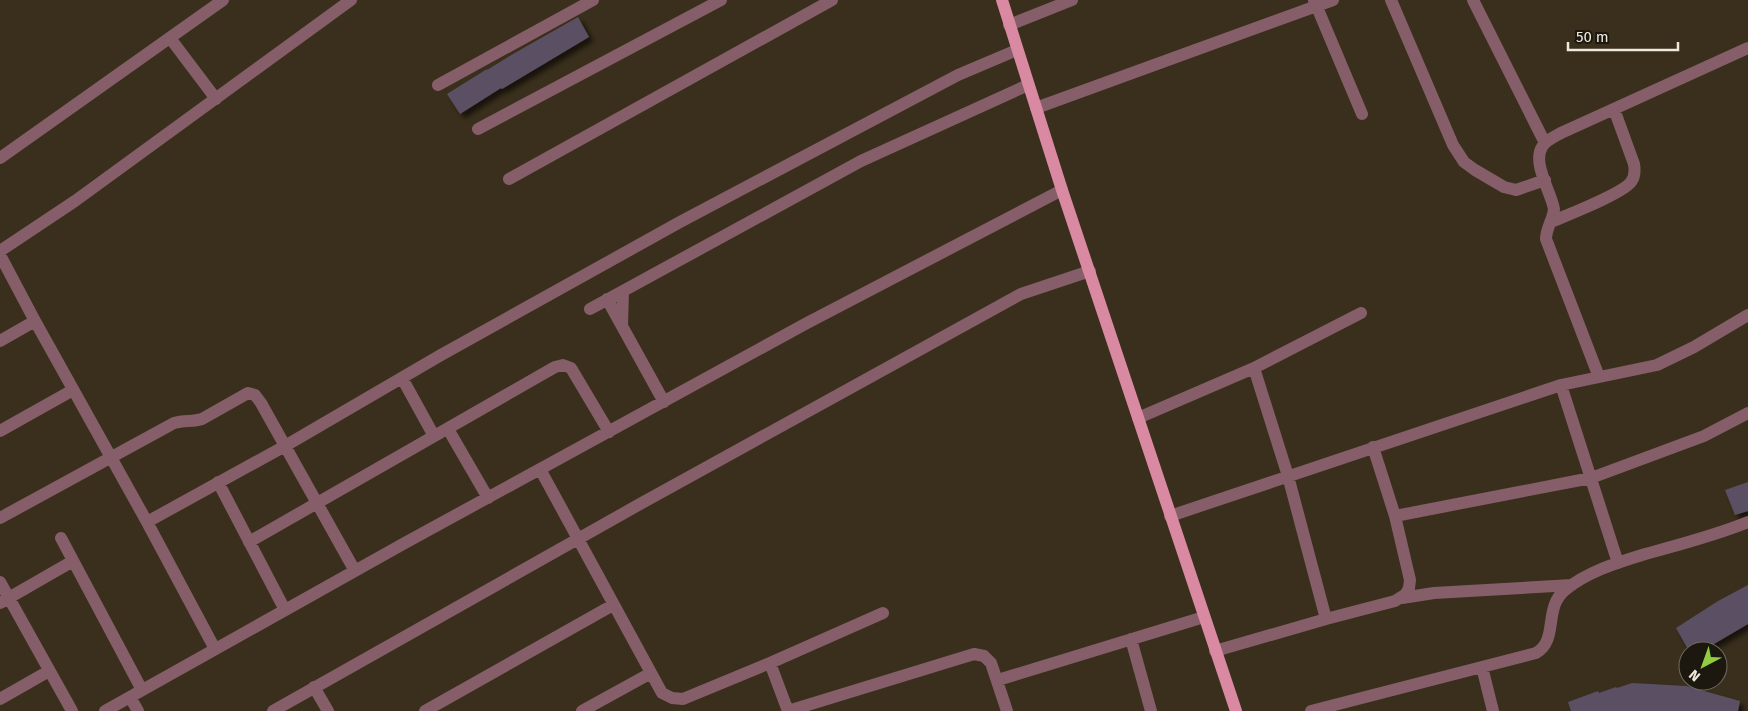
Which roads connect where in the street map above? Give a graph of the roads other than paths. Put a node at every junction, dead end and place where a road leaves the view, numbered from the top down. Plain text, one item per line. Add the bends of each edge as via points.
1 (351, 0) edge
2 (593, 0) edge
3 (721, 0) edge
4 (832, 0) edge
5 (1002, 0) edge
6 (1072, 0) edge
7 (1333, 0) edge
8 (1390, 0) edge
9 (1473, 0) edge
10 (218, 1) edge
11 (1316, 3) edge
12 (1010, 25) junction
13 (170, 38) junction
14 (1748, 48) edge
15 (1017, 50) junction
16 (438, 85) dead end
17 (1028, 85) junction
18 (216, 99) junction
19 (1036, 108) junction
20 (1614, 109) junction
21 (1362, 114) dead end
22 (478, 129) dead end
23 (1546, 143) junction
24 (0, 158) edge
25 (509, 179) dead end
26 (1545, 180) junction
27 (1062, 190) junction
28 (1551, 222) junction
29 (0, 251) edge
30 (0, 255) edge
31 (1090, 271) junction
32 (623, 291) junction
33 (607, 299) junction
34 (590, 309) dead end
35 (1361, 313) dead end
36 (1748, 315) edge
37 (34, 321) junction
38 (622, 326) junction
39 (0, 342) edge
40 (1254, 368) junction
41 (1599, 377) junction
42 (402, 378) junction
43 (1561, 385) junction
44 (74, 390) junction
45 (664, 402) junction
46 (1748, 413) edge
47 (1138, 418) junction
48 (448, 429) junction
49 (0, 431) edge
50 (609, 432) junction
51 (434, 436) junction
52 (285, 446) junction
53 (1373, 448) junction
54 (111, 458) junction
55 (540, 470) junction
56 (1288, 476) junction
57 (1591, 478) junction
58 (218, 482) junction
59 (488, 498) junction
60 (317, 504) junction
61 (1170, 516) junction
62 (1395, 516) junction
63 (0, 518) edge
64 (147, 522) junction
65 (1748, 522) edge
66 (61, 538) dead end
67 (578, 539) junction
68 (249, 542) junction
69 (73, 561) junction
70 (1618, 563) junction
71 (355, 571) junction
72 (0, 582) edge
73 (1572, 585) junction
74 (1402, 598) junction
75 (4, 601) edge
76 (613, 605) junction
77 (285, 610) junction
78 (883, 612) dead end
79 (1204, 617) junction
80 (1326, 619) junction
81 (1131, 639) junction
82 (215, 649) junction
83 (1215, 652) junction
84 (770, 663) junction
85 (1482, 667) junction
86 (49, 671) junction
87 (651, 673) junction
88 (998, 680) junction
89 (314, 687) junction
90 (142, 690) junction
91 (130, 697) junction
92 (0, 699) edge
93 (72, 711) edge
94 (104, 711) edge
95 (138, 711) edge
96 (273, 711) edge
97 (328, 711) edge
98 (424, 711) edge
99 (582, 711) edge
100 (1007, 711) edge
101 (1151, 711) edge
102 (1236, 711) edge
103 (1312, 711) edge
104 (1493, 711) edge

1 - 18 street
2 - 16 street
3 - 22 street
4 - 25 street
5 - 12 main road
6 - 12 street
7 - 11 street
8 - 26 street via 1453,146 1464,162 1510,189
9 - 23 street
10 - 13 street
11 - 19 street
11 - 21 street
12 - 15 main road
13 - 18 street
13 - 24 street
14 - 20 street
15 - 17 main road
15 - 42 street via 958,75 820,146
17 - 19 main road
17 - 32 street via 861,161
18 - 29 street
19 - 27 main road
20 - 23 street
20 - 28 street via 1634,164 1631,182 1617,192
23 - 26 street via 1541,148 1539,162
26 - 28 street via 1554,208
27 - 31 main road
27 - 45 street
28 - 41 street via 1546,239
30 - 37 street
31 - 47 main road
31 - 67 street via 1021,294
32 - 33 street
32 - 38 street
33 - 34 street
33 - 38 street
35 - 40 street
36 - 41 street via 1657,365
37 - 39 street
37 - 44 street
38 - 45 street
40 - 47 street
40 - 56 street
41 - 43 street
42 - 51 street
42 - 52 street
43 - 53 street
43 - 57 street
44 - 49 street
44 - 54 street
45 - 50 street
46 - 57 street via 1704,436
47 - 61 main road
48 - 50 street via 563,365 576,375
48 - 51 street
48 - 59 street
50 - 55 street
51 - 60 street
52 - 54 street via 261,403 255,395 248,393 202,419 174,423
52 - 58 street
52 - 60 street
53 - 56 street
53 - 62 street
54 - 63 street
54 - 64 street
55 - 59 street
55 - 67 street
56 - 61 street
56 - 80 street
57 - 62 street
57 - 70 street
58 - 64 street
58 - 68 street
59 - 71 street
60 - 68 street
60 - 71 street
61 - 79 main road
62 - 74 street via 1410,580
64 - 82 street
65 - 70 street
66 - 69 street
67 - 76 street
67 - 89 street
68 - 77 street
69 - 75 street
69 - 90 street
70 - 73 street
71 - 77 street
72 - 75 street
73 - 74 street via 1434,593
73 - 85 street via 1554,604 1548,640 1541,650
74 - 80 street
75 - 86 street
76 - 87 street
76 - 98 street
77 - 82 street
78 - 84 street
79 - 81 street
79 - 83 main road
80 - 83 street
81 - 88 street
81 - 101 street
82 - 90 street
83 - 102 main road
84 - 87 street via 683,699 672,698 662,692
84 - 88 street via 788,711 974,654 984,656 991,663
85 - 103 street
85 - 104 street
86 - 92 street
86 - 93 street
87 - 99 street
88 - 100 street
89 - 96 street
89 - 97 street
90 - 91 street
91 - 94 street
91 - 95 street

